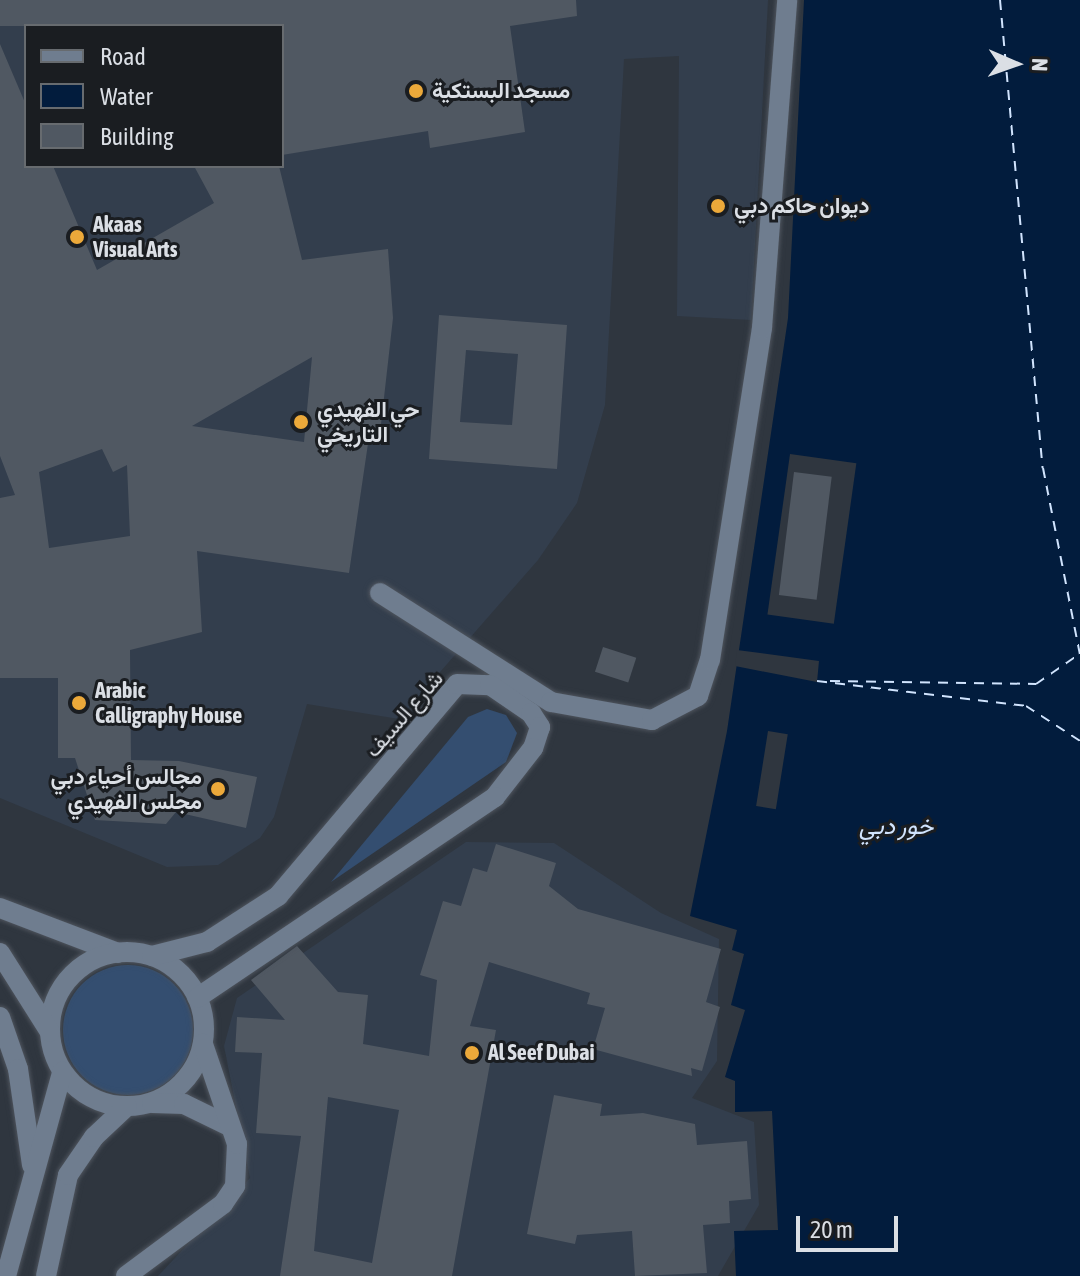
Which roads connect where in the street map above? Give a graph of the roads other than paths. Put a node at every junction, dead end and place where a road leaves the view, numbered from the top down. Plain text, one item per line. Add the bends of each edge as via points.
1 (787, 0) edge
2 (380, 593) dead end
3 (0, 908) edge
4 (0, 953) edge
5 (118, 953) junction
6 (152, 956) junction
7 (197, 998) junction
8 (0, 1017) edge
9 (50, 1032) junction
10 (203, 1043) junction
11 (62, 1072) junction
12 (151, 1103) junction
13 (127, 1106) junction
14 (227, 1125) junction
15 (33, 1185) junction
16 (6, 1276) edge
17 (46, 1276) edge
18 (126, 1276) edge

1 - 2 street via 762,328 710,660 698,696 652,720 551,702
3 - 5 street
4 - 9 street
5 - 6 street
5 - 9 street via 72,976
6 - 7 street via 186,980
6 - 7 street, شارع السيف via 207,942 278,896 457,684 490,685 531,713 540,727 533,748 495,797
7 - 10 street
8 - 15 street via 29,1123
9 - 11 street
10 - 12 street via 190,1074
10 - 14 street
11 - 13 street via 87,1096
11 - 15 street
12 - 13 street
12 - 14 street via 184,1104
13 - 17 street via 94,1137 68,1175
14 - 18 street via 240,1165 223,1204
15 - 16 street

